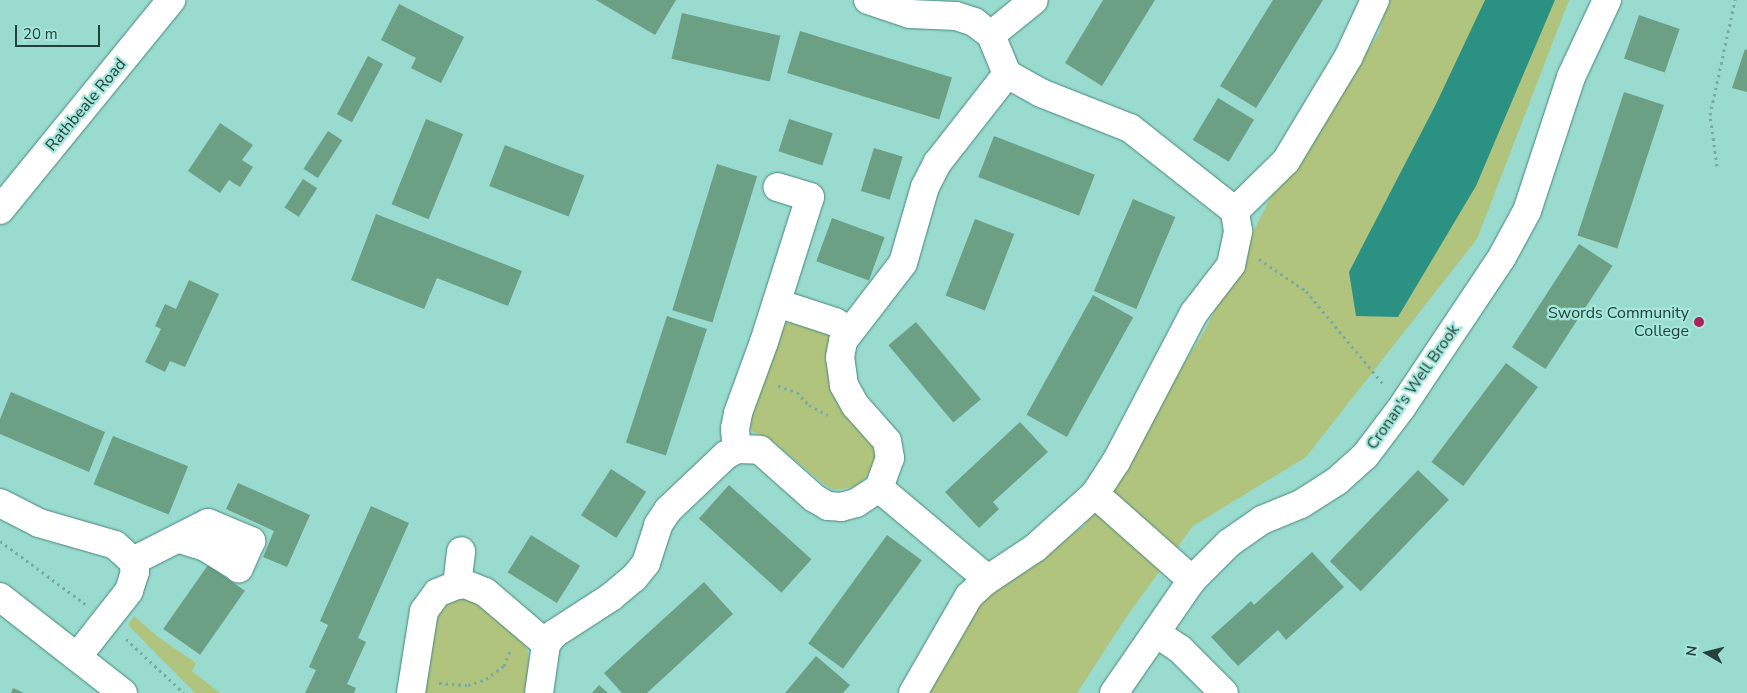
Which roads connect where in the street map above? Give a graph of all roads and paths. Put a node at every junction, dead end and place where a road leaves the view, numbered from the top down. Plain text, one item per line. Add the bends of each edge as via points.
1 (171, 0) edge
2 (868, 0) edge
3 (1034, 0) edge
4 (1375, 0) edge
5 (1607, 0) edge
6 (1735, 0) edge
7 (991, 36) junction
8 (1007, 74) junction
9 (1717, 166) dead end
10 (778, 187) dead end
11 (0, 210) edge
12 (1235, 211) junction
13 (1236, 249) junction
14 (777, 303) junction
15 (849, 330) junction
16 (751, 377) junction
17 (855, 404) junction
18 (1402, 407) junction
19 (738, 448) junction
20 (879, 488) junction
21 (1095, 494) junction
22 (0, 504) edge
23 (180, 539) dead end
24 (461, 551) dead end
25 (133, 561) junction
26 (1192, 580) junction
27 (984, 582) junction
28 (457, 585) junction
29 (0, 597) edge
30 (1156, 633) junction
31 (537, 636) junction
32 (77, 657) junction
33 (412, 687) edge
34 (123, 693) edge
35 (539, 693) edge
36 (913, 693) edge
37 (1114, 693) edge
38 (1224, 693) edge

1 - 11 street, Rathbeale Road
2 - 7 street via 910,14 956,16 974,22
3 - 7 street
4 - 12 street via 1349,56 1286,161
5 - 18 street, Cronan's Well Brook via 1571,77 1527,210 1502,257
6 - 9 path via 1710,116
7 - 8 street
8 - 12 street via 1041,92 1130,128
8 - 15 street via 938,162 925,187 903,263 892,281
10 - 14 street via 810,197
12 - 13 street
13 - 18 path via 1268,263 1306,291
13 - 21 street via 1231,265 1205,295 1175,345 1116,462
14 - 15 street via 835,322
14 - 16 street
15 - 17 street via 841,349 841,372
16 - 17 path via 797,392 823,414 835,416
16 - 19 street via 735,429
17 - 20 street via 887,441 890,458
18 - 26 street, Cronan's Well Brook via 1365,456 1337,481 1301,504 1262,520 1230,543
19 - 20 street via 760,450 814,498 828,506 856,503
19 - 31 street via 726,455 668,510 658,525 646,563 634,578 554,634
20 - 27 street via 979,572
21 - 26 street
21 - 27 street via 1034,548
22 - 25 street via 39,523 116,545
23 - 25 street
24 - 28 street
25 - 32 street via 135,572 129,591
26 - 30 street, Cronan's Well Brook
27 - 36 street via 969,596
28 - 31 street via 465,584 486,592
28 - 33 street via 437,593 424,611
29 - 32 street
30 - 37 street, Cronan's Well Brook
30 - 38 street via 1180,649
31 - 33 path via 486,678 468,685
31 - 35 street
32 - 34 street

